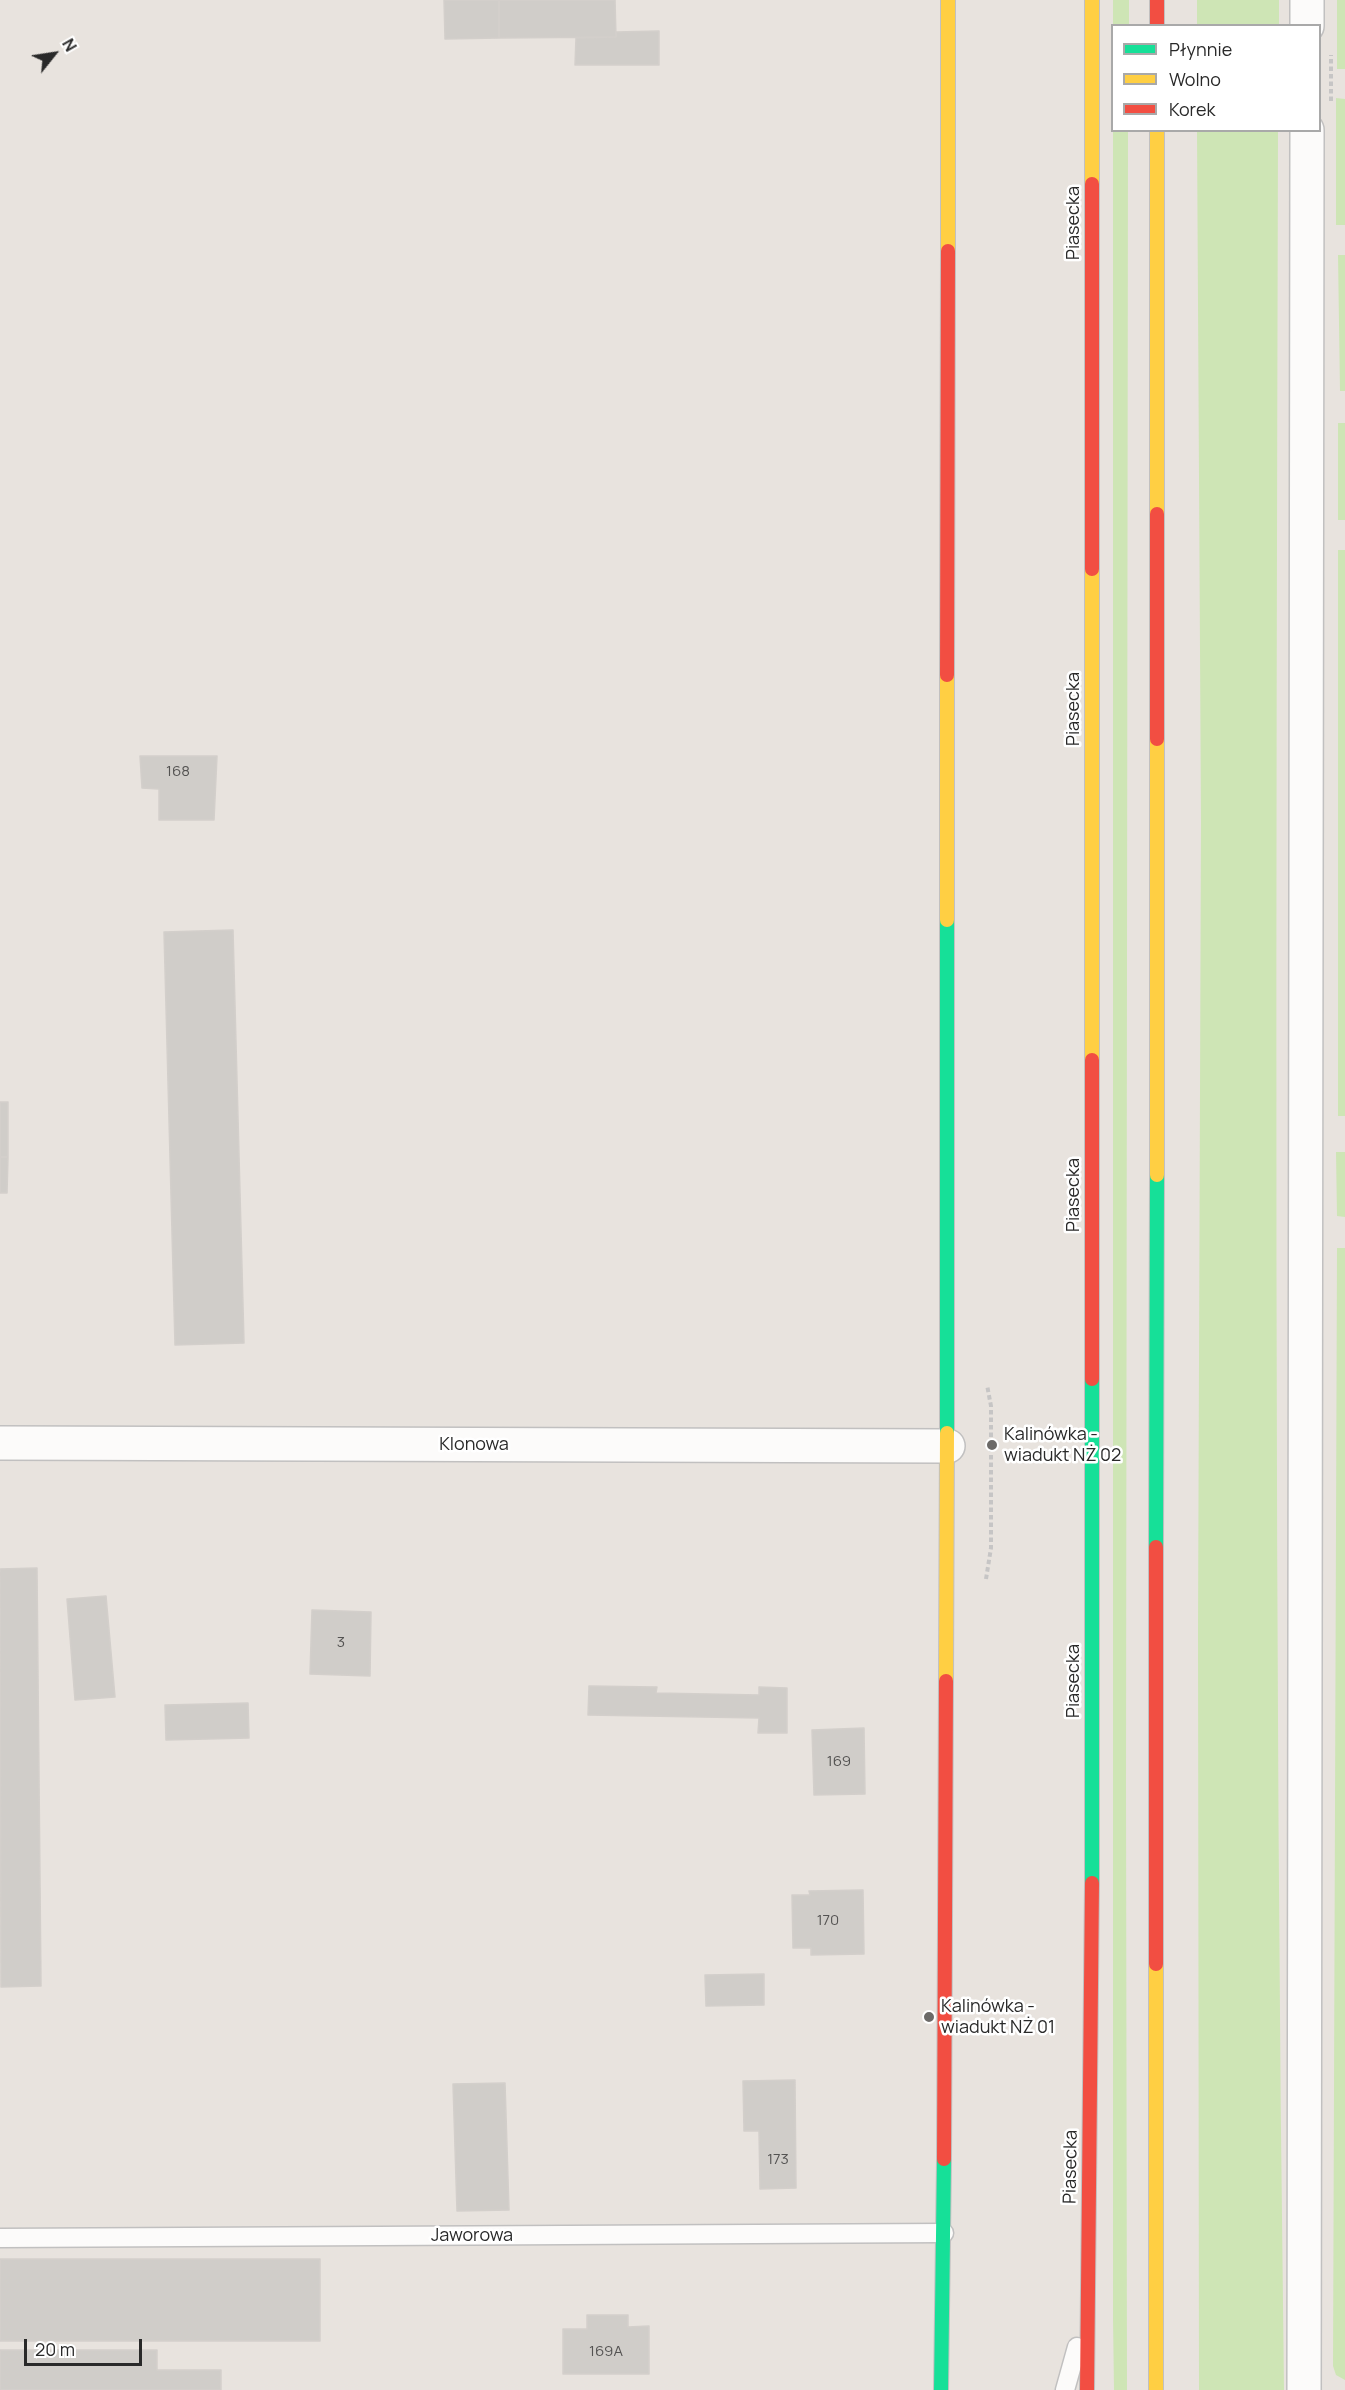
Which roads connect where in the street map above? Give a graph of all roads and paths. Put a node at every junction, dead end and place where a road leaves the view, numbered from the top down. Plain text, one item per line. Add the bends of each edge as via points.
1 (948, 0) edge
2 (1092, 0) edge
3 (1157, 0) edge
4 (1307, 0) edge
5 (1157, 24) edge
6 (1307, 24) edge
7 (1157, 132) edge
8 (1307, 132) edge
9 (0, 1443) edge
10 (948, 1446) junction
11 (944, 2233) junction
12 (0, 2238) edge
13 (1087, 2310) junction
14 (941, 2390) edge
15 (1065, 2390) edge
16 (1088, 2390) edge
17 (1156, 2390) edge
18 (1304, 2390) edge

1 - 10 main road
2 - 13 main road, Piasecka via 1092,1971
3 - 5 main road
4 - 6 street
7 - 17 main road
8 - 18 street
9 - 10 street, Klonowa
10 - 11 main road
11 - 12 lane, Jaworowa
11 - 14 main road
13 - 15 lane
13 - 16 main road, Piasecka

